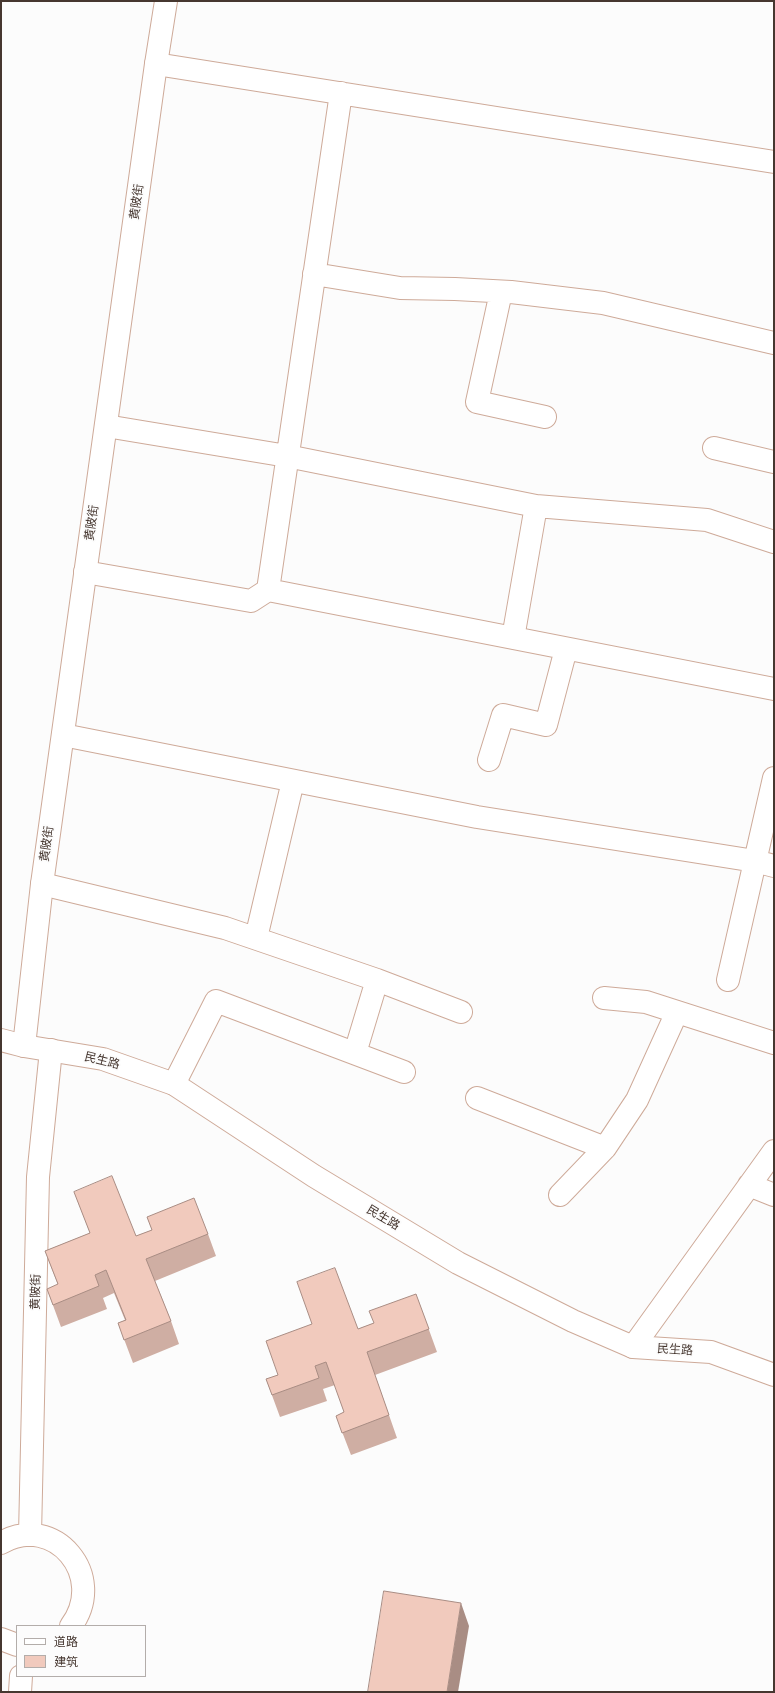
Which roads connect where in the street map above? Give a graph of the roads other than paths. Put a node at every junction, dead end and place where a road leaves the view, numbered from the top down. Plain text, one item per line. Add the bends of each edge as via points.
1 (166, 1) edge
2 (156, 64) junction
3 (340, 94) junction
4 (774, 162) edge
5 (314, 274) junction
6 (501, 292) junction
7 (774, 343) edge
8 (545, 417) dead end
9 (106, 426) junction
10 (714, 448) dead end
11 (287, 456) junction
12 (774, 462) edge
13 (536, 506) junction
14 (774, 542) edge
15 (85, 572) junction
16 (268, 590) junction
17 (513, 638) junction
18 (566, 649) junction
19 (774, 689) edge
20 (63, 736) junction
21 (489, 760) dead end
22 (774, 778) edge
23 (293, 780) junction
24 (765, 863) edge
25 (42, 884) junction
26 (256, 938) junction
27 (377, 980) junction
28 (728, 980) dead end
29 (604, 998) dead end
30 (461, 1012) dead end
31 (677, 1012) junction
32 (1, 1040) edge
33 (774, 1043) edge
34 (24, 1046) junction
35 (51, 1050) junction
36 (355, 1053) junction
37 (404, 1072) dead end
38 (174, 1084) junction
39 (477, 1098) dead end
40 (605, 1148) junction
41 (774, 1151) edge
42 (749, 1185) junction
43 (560, 1195) dead end
44 (774, 1195) edge
45 (633, 1347) junction
46 (774, 1375) edge
47 (30, 1535) junction
48 (1, 1543) edge
49 (72, 1625) edge
50 (1, 1639) edge
51 (16, 1645) edge
52 (21, 1677) edge
53 (20, 1692) edge

1 - 2 street, 黄陂街
2 - 3 street
2 - 9 street, 黄陂街
3 - 4 street
3 - 5 street
5 - 6 street via 400,288
5 - 11 street
6 - 7 street via 603,303
6 - 8 street via 477,402
9 - 11 street
9 - 15 street, 黄陂街
10 - 12 street
11 - 13 street
11 - 16 street
13 - 14 street via 707,520
13 - 17 street
15 - 16 street via 251,601
15 - 20 street, 黄陂街
16 - 17 street
17 - 18 street
18 - 19 street
18 - 21 street via 546,725 503,715
20 - 23 street
20 - 25 street, 黄陂街
22 - 24 street
23 - 24 street via 477,817
23 - 26 street
24 - 28 street
25 - 26 street via 226,928
25 - 34 street, 黄陂街
26 - 27 street
27 - 30 street
27 - 36 street
29 - 31 street via 646,1002
31 - 33 street
31 - 40 street via 637,1100
32 - 34 street, 民生路
34 - 35 street, 民生路
35 - 38 street, 民生路 via 103,1059
35 - 47 street, 黄陂街 via 38,1177
36 - 37 street
36 - 38 street via 216,1001
38 - 45 street, 民生路 via 314,1176 458,1263 573,1321
39 - 40 street
40 - 43 street
41 - 42 street
42 - 44 street
42 - 45 street
45 - 46 street, 民生路 via 711,1352
47 - 48 street via 17,1536
47 - 49 street via 43,1537 65,1549 74,1558 80,1570 84,1594 82,1607
50 - 51 street
52 - 53 street

